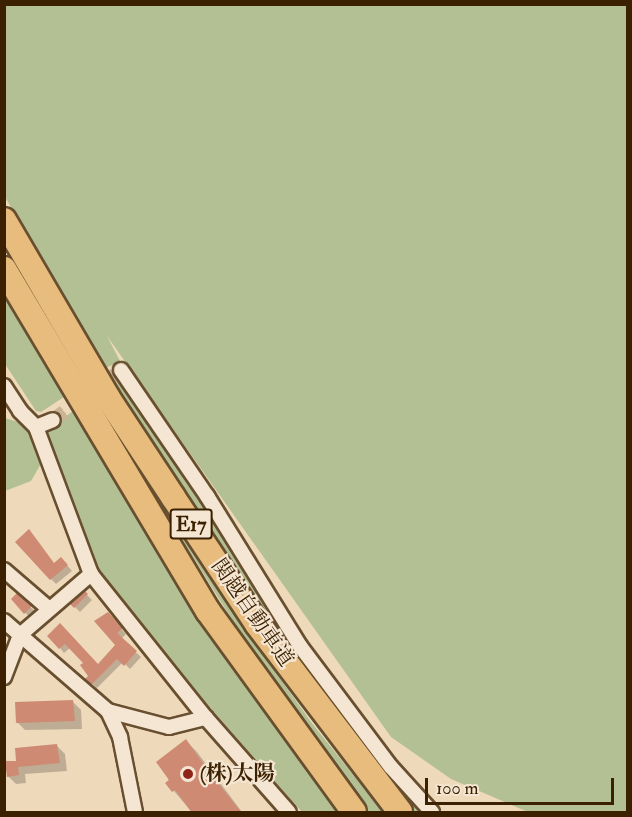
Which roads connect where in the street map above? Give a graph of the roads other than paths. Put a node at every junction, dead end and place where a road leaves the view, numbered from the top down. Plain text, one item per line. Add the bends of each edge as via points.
1 (4, 220) edge
2 (4, 269) edge
3 (121, 370) dead end
4 (4, 386) edge
5 (53, 420) tunnel mouth
6 (36, 427) junction
7 (4, 570) edge
8 (91, 573) junction
9 (48, 608) junction
10 (4, 621) edge
11 (20, 634) junction
12 (4, 677) edge
13 (108, 711) junction
14 (206, 718) junction
15 (135, 813) edge
16 (289, 813) edge
17 (354, 813) edge
18 (400, 813) edge
19 (432, 813) edge

1 - 18 highway, 関越自動車道 / E17 via 108,398 257,624
2 - 17 highway, 関越自動車道 / E17 via 208,612
3 - 19 street via 207,496 300,646 391,767
4 - 6 street
5 - 6 street
6 - 8 street
7 - 9 street
8 - 9 street
8 - 14 street
9 - 11 street
10 - 11 street
11 - 12 street
11 - 13 street
13 - 14 street via 169,727
13 - 15 street via 120,737
14 - 16 street

